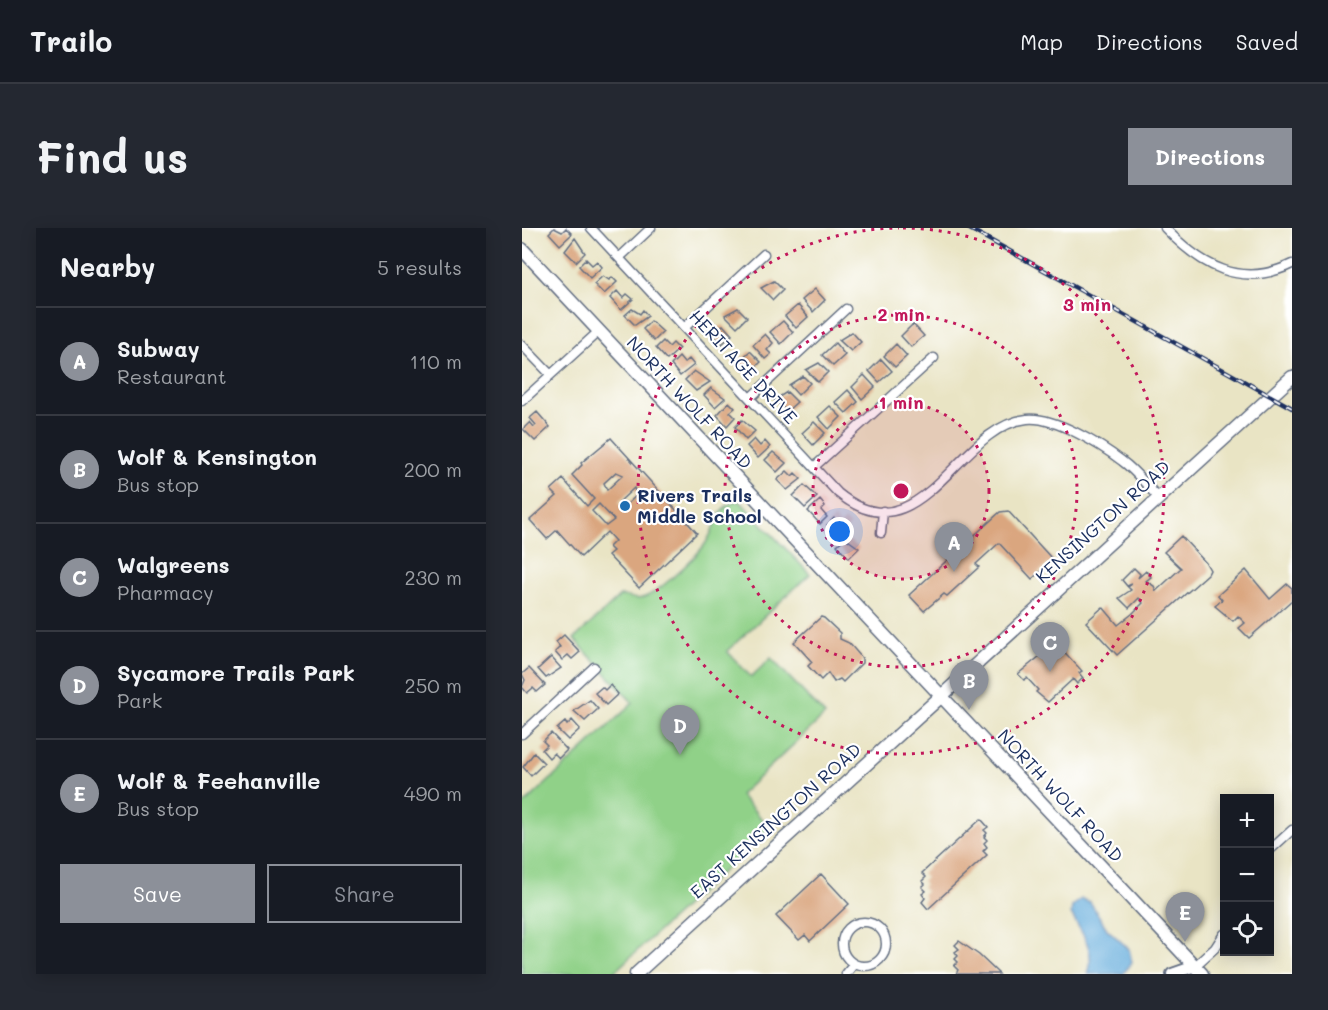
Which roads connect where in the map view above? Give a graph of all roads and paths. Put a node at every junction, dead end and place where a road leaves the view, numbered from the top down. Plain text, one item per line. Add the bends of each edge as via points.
1 (591, 228) edge
2 (651, 228) edge
3 (1165, 228) edge
4 (522, 249) edge
5 (764, 254) dead end
6 (619, 258) junction
7 (1292, 264) edge
8 (846, 309) dead end
9 (684, 328) junction
10 (597, 332) junction
11 (522, 345) edge
12 (934, 358) dead end
13 (550, 374) junction
14 (1292, 376) edge
15 (750, 398) junction
16 (522, 401) edge
17 (814, 467) junction
18 (1158, 497) junction
19 (883, 511) junction
20 (881, 533) dead end
21 (594, 667) dead end
22 (940, 695) junction
23 (522, 734) edge
24 (1292, 830) edge
25 (1271, 848) edge
26 (1220, 940) edge
27 (854, 964) junction
28 (1196, 971) edge
29 (636, 974) edge
30 (846, 974) edge
31 (1172, 974) edge

1 - 6 street, HERITAGE DRIVE
2 - 6 street
3 - 7 street via 1182,246 1210,265 1243,276 1277,271
4 - 10 main road, NORTH WOLF ROAD
5 - 9 street
6 - 9 street, HERITAGE DRIVE
8 - 15 street
9 - 15 street, HERITAGE DRIVE
10 - 13 street
10 - 22 main road, NORTH WOLF ROAD
11 - 13 street
12 - 17 street
13 - 16 street
14 - 18 main road, KENSINGTON ROAD
15 - 17 street, HERITAGE DRIVE
17 - 19 street, HERITAGE DRIVE via 845,498
18 - 19 street via 1112,454 1054,423 1025,414 993,434 921,499
18 - 22 main road, KENSINGTON ROAD
19 - 20 street
21 - 23 street
22 - 28 main road, NORTH WOLF ROAD
22 - 29 main road, EAST KENSINGTON ROAD
24 - 25 street
26 - 28 street
27 - 27 street via 875,963 884,952 883,932 872,923 857,923 845,932 842,947
27 - 30 street
28 - 31 street

